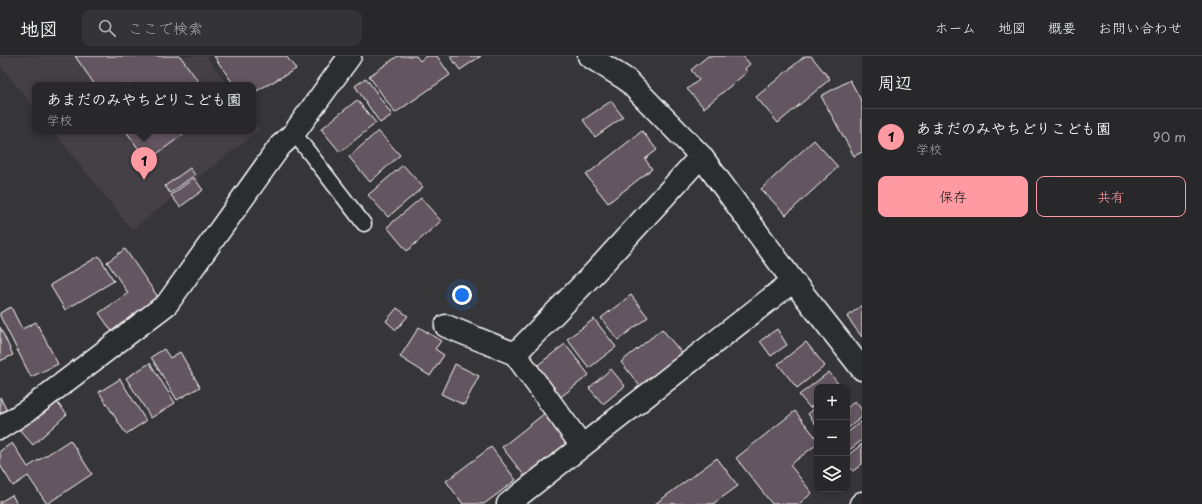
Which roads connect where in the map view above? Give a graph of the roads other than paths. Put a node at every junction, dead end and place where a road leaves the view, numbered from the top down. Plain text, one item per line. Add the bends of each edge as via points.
1 (350, 56) edge
2 (589, 56) edge
3 (294, 133) junction
4 (702, 156) junction
5 (364, 224) dead end
6 (793, 281) junction
7 (446, 326) dead end
8 (515, 354) junction
9 (862, 369) edge
10 (0, 428) edge
11 (582, 446) junction
12 (508, 504) edge

1 - 3 street
2 - 4 street via 627,80
3 - 5 lane
3 - 10 street via 280,146 167,304 28,410
4 - 6 street
4 - 8 street
6 - 9 street
6 - 11 street
7 - 8 street
8 - 11 street
11 - 12 street

